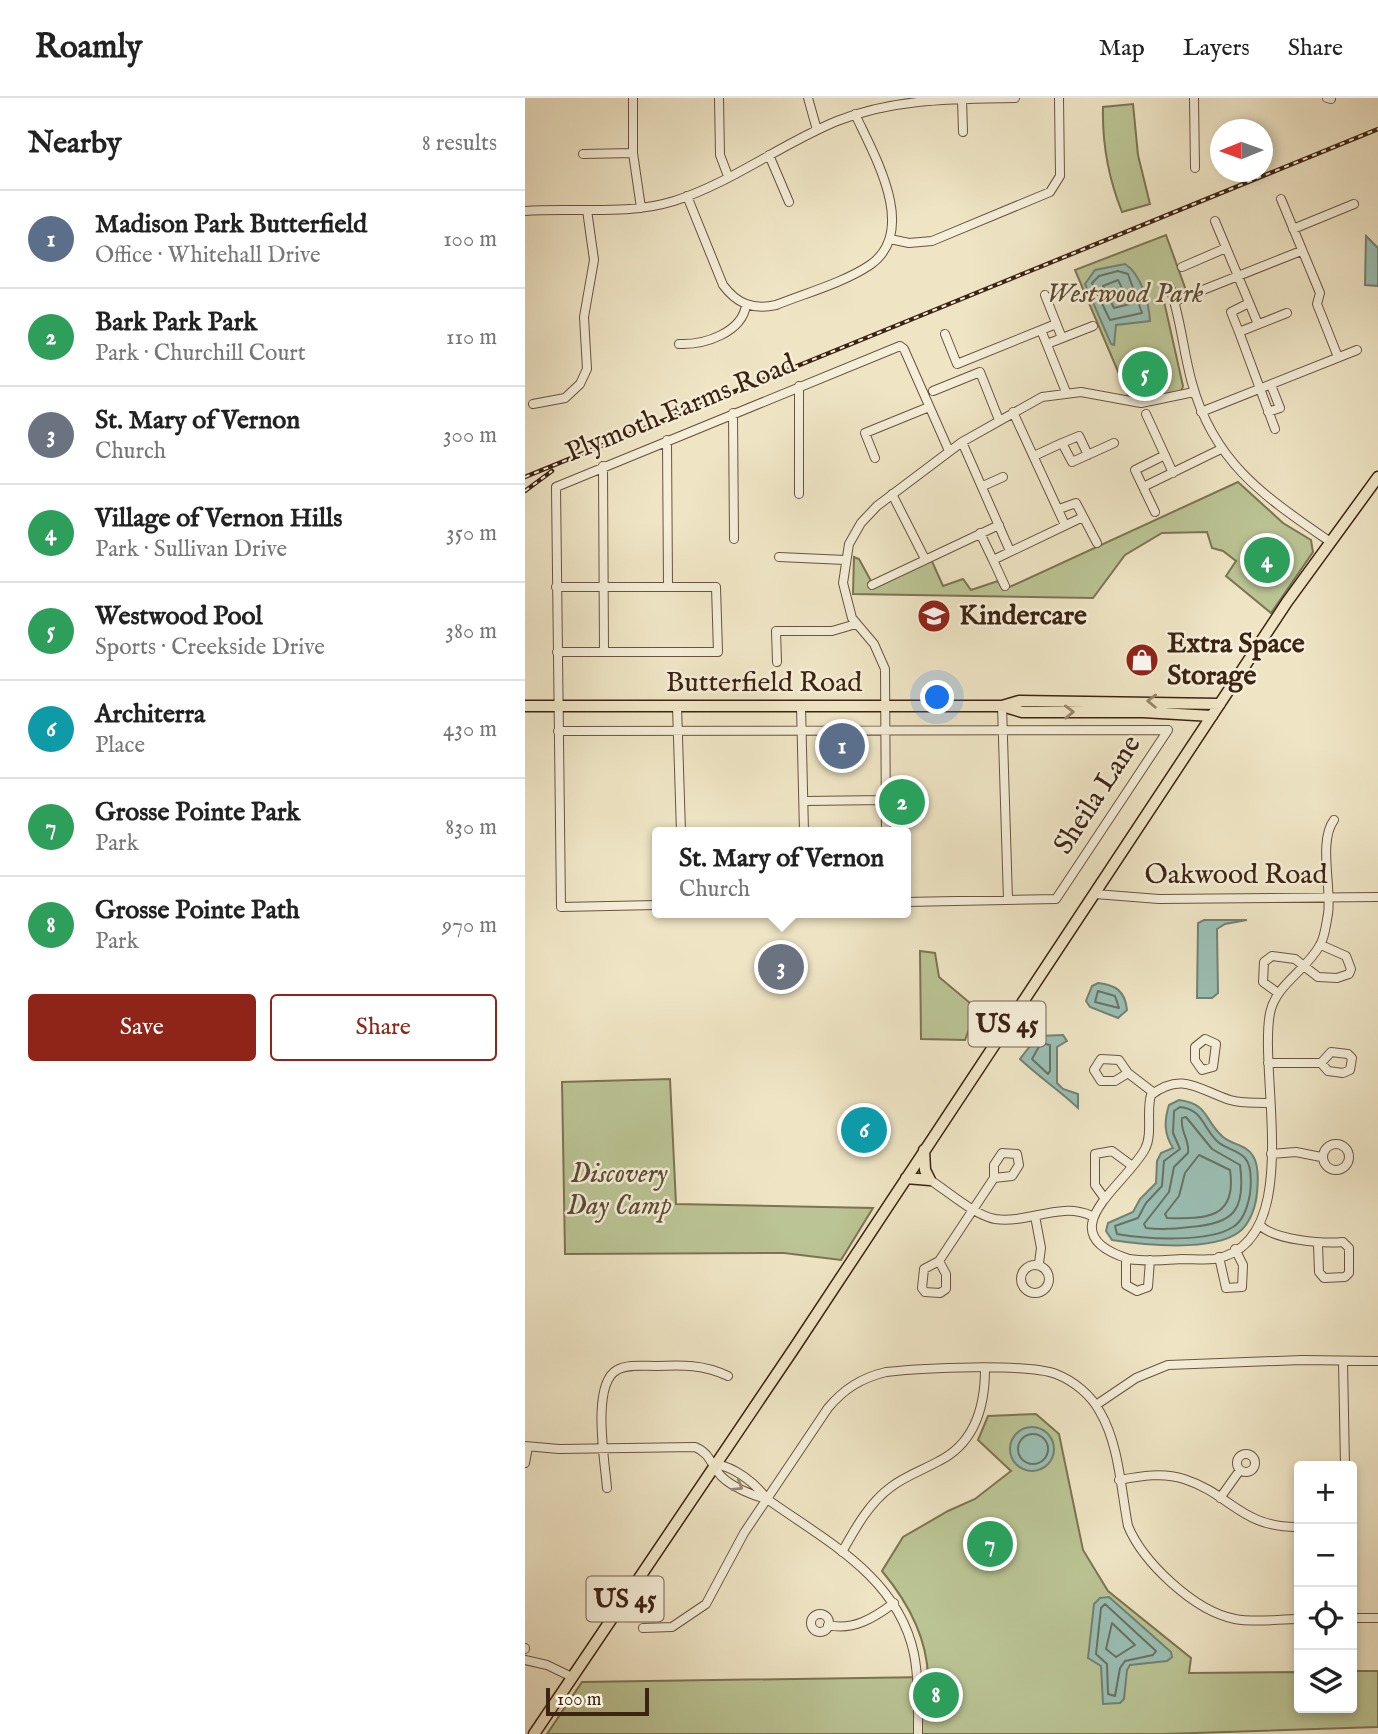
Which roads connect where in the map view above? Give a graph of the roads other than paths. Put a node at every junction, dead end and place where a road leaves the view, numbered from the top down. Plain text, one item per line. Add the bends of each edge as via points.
1 (633, 98) edge
2 (719, 98) edge
3 (808, 98) edge
4 (1015, 98) edge
5 (1059, 98) edge
6 (1194, 98) edge
7 (962, 99) edge
8 (904, 100) edge
9 (855, 114) junction
10 (817, 130) junction
11 (963, 132) dead end
12 (633, 153) junction
13 (583, 155) dead end
14 (769, 155) junction
15 (1195, 168) dead end
16 (728, 176) junction
17 (687, 196) junction
18 (1281, 199) dead end
19 (789, 202) dead end
20 (1354, 204) dead end
21 (641, 208) junction
22 (587, 210) junction
23 (525, 211) edge
24 (1215, 220) dead end
25 (1293, 229) junction
26 (890, 239) junction
27 (1226, 248) junction
28 (1301, 251) junction
29 (1182, 267) dead end
30 (1237, 277) junction
31 (1170, 288) dead end
32 (1045, 295) dead end
33 (1175, 302) junction
34 (1249, 303) junction
35 (746, 305) junction
36 (1287, 313) dead end
37 (1056, 324) junction
38 (1258, 324) junction
39 (1093, 326) dead end
40 (1041, 330) junction
41 (1239, 332) junction
42 (945, 334) dead end
43 (1062, 338) junction
44 (680, 344) dead end
45 (1047, 344) junction
46 (1357, 350) dead end
47 (974, 357) junction
48 (1338, 358) junction
49 (957, 364) junction
50 (980, 372) junction
51 (963, 378) junction
52 (1271, 385) junction
53 (799, 386) junction
54 (1259, 390) junction
55 (933, 391) dead end
56 (1066, 392) junction
57 (1194, 392) junction
58 (533, 404) dead end
59 (929, 407) junction
60 (1013, 412) junction
61 (1201, 412) junction
62 (1268, 412) junction
63 (733, 413) junction
64 (1146, 414) dead end
65 (999, 420) junction
66 (1275, 429) dead end
67 (667, 440) junction
68 (962, 442) junction
69 (1062, 443) junction
70 (1114, 443) dead end
71 (1221, 449) junction
72 (949, 451) junction
73 (1088, 454) junction
74 (1165, 455) junction
75 (1034, 456) junction
76 (876, 458) dead end
77 (603, 466) junction
78 (1173, 473) junction
79 (1003, 477) dead end
80 (1378, 477) edge
81 (983, 486) junction
82 (1143, 487) junction
83 (799, 494) dead end
84 (892, 494) junction
85 (1059, 509) junction
86 (1155, 512) dead end
87 (1083, 517) junction
88 (999, 525) junction
89 (1065, 525) junction
90 (980, 533) junction
91 (734, 539) dead end
92 (1329, 541) junction
93 (1097, 543) dead end
94 (1010, 551) junction
95 (779, 556) dead end
96 (925, 559) junction
97 (845, 560) junction
98 (993, 560) junction
99 (872, 585) dead end
100 (604, 586) junction
101 (668, 586) junction
102 (1005, 586) dead end
103 (556, 587) junction
104 (856, 624) junction
105 (558, 652) junction
106 (604, 652) junction
107 (777, 662) dead end
108 (1220, 704) junction
109 (885, 705) junction
110 (525, 706) edge
111 (558, 706) junction
112 (677, 706) junction
113 (801, 706) junction
114 (1002, 706) junction
115 (1212, 716) junction
116 (802, 729) junction
117 (884, 729) junction
118 (678, 730) junction
119 (1003, 730) junction
120 (558, 731) junction
121 (885, 800) junction
122 (804, 801) junction
123 (1334, 820) dead end
124 (681, 827) edge
125 (804, 827) edge
126 (885, 827) edge
127 (1095, 894) junction
128 (1378, 897) edge
129 (1329, 898) junction
130 (1008, 900) junction
131 (911, 902) edge
132 (652, 905) edge
133 (1321, 944) junction
134 (1303, 968) junction
135 (1278, 993) junction
136 (1268, 1063) junction
137 (1321, 1063) dead end
138 (1202, 1070) dead end
139 (1128, 1073) dead end
140 (1195, 1085) junction
141 (1154, 1093) junction
142 (1269, 1103) junction
143 (924, 1150) junction
144 (1271, 1154) junction
145 (1321, 1157) dead end
146 (1131, 1165) junction
147 (906, 1178) junction
148 (994, 1178) dead end
149 (930, 1180) junction
150 (1105, 1199) junction
151 (973, 1208) junction
152 (1035, 1216) junction
153 (1092, 1216) junction
154 (1260, 1225) junction
155 (1318, 1244) junction
156 (1235, 1250) junction
157 (1219, 1257) junction
158 (1126, 1258) junction
159 (1150, 1260) junction
160 (939, 1261) dead end
161 (1039, 1263) dead end
162 (1343, 1361) junction
163 (1378, 1361) edge
164 (985, 1369) junction
165 (728, 1376) dead end
166 (1096, 1405) junction
167 (526, 1447) edge
168 (603, 1448) junction
169 (1345, 1461) edge
170 (525, 1463) edge
171 (715, 1464) junction
172 (1240, 1470) dead end
173 (1119, 1480) junction
174 (607, 1489) dead end
175 (1220, 1498) junction
176 (767, 1499) junction
177 (1294, 1527) edge
178 (842, 1552) junction
179 (894, 1603) junction
180 (1357, 1618) edge
181 (1378, 1618) edge
182 (1294, 1619) edge
183 (828, 1625) dead end
184 (643, 1628) dead end
185 (525, 1650) edge
186 (525, 1660) edge
187 (572, 1677) junction
188 (534, 1734) edge
189 (918, 1734) edge

1 - 12 street
2 - 16 street via 720,155
3 - 10 street
4 - 7 street
5 - 26 street via 1060,176 1051,192 932,241
6 - 15 street
7 - 8 street
7 - 11 street
8 - 9 street
9 - 10 street
9 - 26 street via 891,203
10 - 14 street
12 - 13 street
12 - 21 street
14 - 16 street
14 - 19 street
16 - 17 street
17 - 21 street
17 - 35 street via 723,285
18 - 25 street
20 - 25 street
21 - 22 street
22 - 23 street
22 - 58 street via 594,260 584,317 587,369 565,398
24 - 27 street
25 - 28 street
26 - 35 street via 877,259 863,269 776,305
27 - 29 street
27 - 30 street
28 - 30 street
28 - 48 street
30 - 33 street
30 - 34 street
31 - 33 street
32 - 37 street
33 - 57 street
34 - 38 street
34 - 41 street via 1231,312
35 - 44 street via 740,321 729,330 698,343
36 - 38 street
37 - 40 street
37 - 43 street
38 - 41 street
39 - 43 street
40 - 45 street
40 - 47 street
41 - 54 street
42 - 49 street
43 - 45 street
45 - 56 street
46 - 48 street
47 - 49 street
47 - 50 street
48 - 52 street
49 - 51 street
50 - 51 street
50 - 65 street
51 - 55 street
52 - 54 street
52 - 62 street via 1280,408
53 - 59 street, Plymoth Farms Road via 900,346
53 - 63 street, Plymoth Farms Road
53 - 83 street
54 - 61 street
54 - 62 street
56 - 57 street via 1141,403
56 - 60 street via 1049,394
57 - 61 street
59 - 72 street
59 - 76 street via 865,433
60 - 65 street
60 - 75 street
61 - 71 street
62 - 66 street
63 - 67 street, Plymoth Farms Road
63 - 91 street
64 - 74 street
65 - 68 street
67 - 77 street, Plymoth Farms Road
67 - 101 street
68 - 72 street
68 - 81 street
69 - 73 street via 1079,436
69 - 73 street via 1072,462
69 - 75 street
70 - 73 street
71 - 78 street
71 - 92 street via 1253,486
72 - 84 street
74 - 78 street
74 - 82 street via 1135,470
75 - 85 street
77 - 100 street
77 - 103 street, Plymoth Farms Road via 555,487
78 - 82 street
79 - 81 street
80 - 92 main road, US 45
81 - 88 street
82 - 86 street
84 - 96 street
84 - 97 street via 861,523
85 - 87 street via 1076,503
85 - 89 street
87 - 89 street
87 - 93 street
88 - 90 street
88 - 94 street
89 - 94 street
90 - 96 street
90 - 98 street
92 - 108 main road, US 45
94 - 98 street
95 - 97 street
96 - 99 street
97 - 104 street via 846,604
98 - 102 street
100 - 101 street
100 - 103 street
100 - 106 street
101 - 106 street via 717,589 718,652
103 - 105 street, Plymoth Farms Road
104 - 107 street via 832,631 776,631
104 - 109 street via 883,663
105 - 106 street
105 - 111 street, Plymoth Farms Road
108 -> 114 main road, Butterfield Road via 1019,701
108 - 115 main road, US 45
109 - 113 main road, Butterfield Road
109 - 114 main road, Butterfield Road
109 - 117 street
110 - 111 main road, Butterfield Road
111 - 112 main road, Butterfield Road
111 - 120 street, Plymoth Farms Road
112 - 113 main road, Butterfield Road
112 - 118 street
113 - 116 street
114 -> 115 main road, Butterfield Road via 1021,712
114 - 119 street
115 - 127 main road, US 45
116 - 117 street
116 - 118 street
116 - 122 street
117 - 119 street
117 - 121 street
118 - 120 street
118 - 124 street
119 - 130 street
119 - 130 street, Sheila Lane via 1167,730 1056,899
120 - 132 street, Plymoth Farms Road via 561,906
121 - 122 street
121 - 126 street
122 - 125 street
123 - 129 street via 1327,841
127 - 129 street, Oakwood Road via 1159,899
127 - 143 main road, US 45
128 - 129 street, Oakwood Road
129 - 133 street
130 - 131 street
133 - 134 street
133 - 134 street via 1346,956 1349,974 1318,976
134 - 135 street
134 - 135 street via 1295,959 1285,957 1272,956 1264,962 1263,982
135 - 136 street via 1267,1030
136 - 137 street
136 - 142 street
138 - 140 street
139 - 141 street
140 - 141 street via 1171,1083
140 - 142 street via 1233,1101
141 - 146 street via 1147,1109 1147,1147
142 - 144 street
143 - 147 main road, US 45
143 - 149 main road
144 - 145 street
144 - 154 street via 1271,1196
146 - 150 street
146 - 150 street via 1112,1151 1095,1154 1095,1185
147 - 149 main road
147 - 171 main road, US 45
148 - 151 street
149 - 151 street
150 - 153 street
151 - 152 street via 999,1219
151 - 160 street
152 - 153 street via 1062,1210
152 - 161 street
153 - 158 street via 1097,1241
154 - 155 street via 1274,1235
154 - 156 street
155 - 155 street via 1319,1272 1324,1278 1345,1278 1349,1248 1343,1242
156 - 157 street
156 - 157 street via 1243,1265 1241,1287 1226,1288
157 - 159 street
158 - 159 street
158 - 159 street via 1126,1285 1137,1291 1148,1287
162 - 163 street
162 - 166 street via 1168,1365 1136,1378
162 - 169 street
164 - 166 street via 1056,1374 1074,1383
164 - 176 street via 886,1371 859,1381 828,1408
164 - 178 street via 980,1413 961,1446 889,1488
165 - 168 street via 699,1366 616,1370 604,1386
166 - 173 street via 1106,1423
167 - 168 street
167 - 170 street
168 - 171 street via 687,1446 700,1449
168 - 174 street
171 - 176 street via 728,1466
171 - 187 main road, US 45
172 - 175 street
173 - 175 street via 1174,1476 1199,1484
173 - 182 street via 1134,1541 1148,1560 1191,1597 1207,1609 1234,1618
175 - 177 street via 1264,1524
176 - 178 street
176 - 184 street via 702,1608 672,1627
178 - 179 street via 869,1572
179 - 183 street via 858,1624
179 - 189 street via 915,1657
180 - 181 street
185 - 186 street
186 - 187 street
187 - 188 main road, US 45

